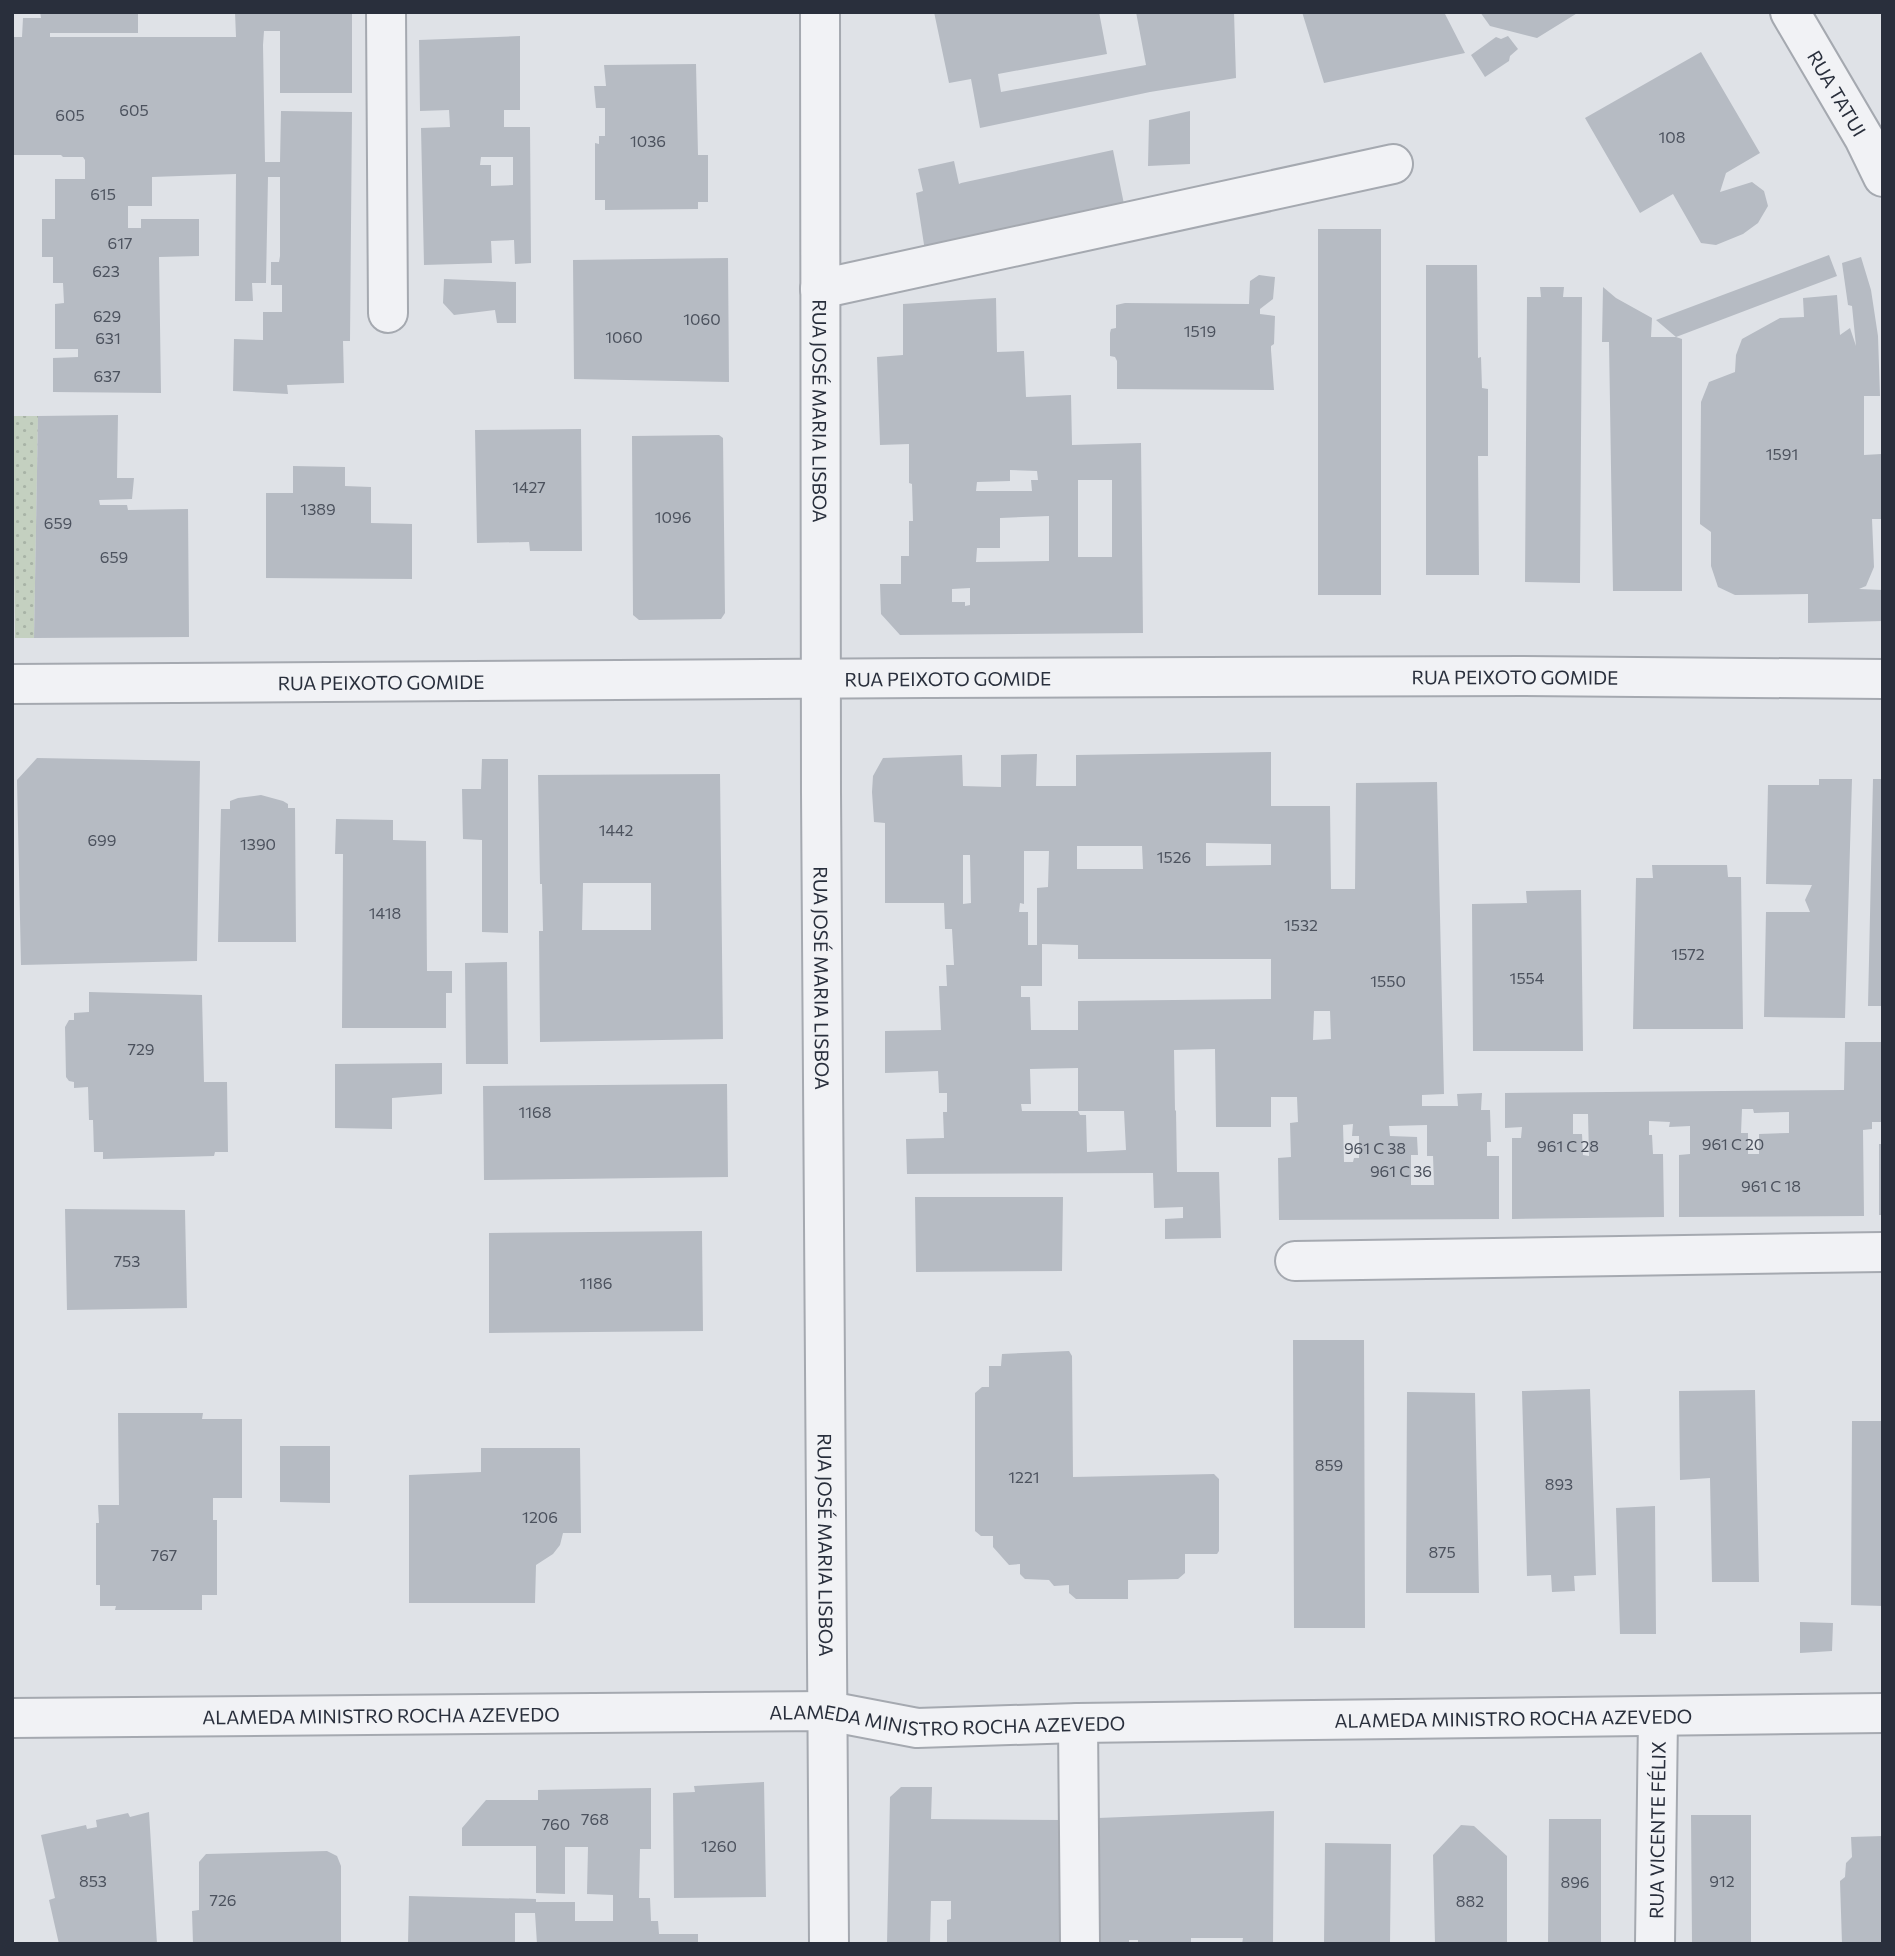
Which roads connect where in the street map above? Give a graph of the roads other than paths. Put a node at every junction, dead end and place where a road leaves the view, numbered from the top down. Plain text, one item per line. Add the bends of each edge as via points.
1 (386, 12) edge
2 (821, 12) edge
3 (1790, 12) edge
4 (1393, 164) dead end
5 (1883, 177) edge
6 (820, 289) junction
7 (388, 313) dead end
8 (1883, 679) edge
9 (822, 680) junction
10 (12, 684) edge
11 (1883, 1252) edge
12 (1295, 1261) dead end
13 (828, 1711) junction
14 (1883, 1713) edge
15 (1658, 1717) junction
16 (12, 1718) edge
17 (1079, 1723) junction
18 (829, 1944) edge
19 (1080, 1944) edge
20 (1655, 1944) edge

1 - 7 street
2 - 6 street, RUA JOSÉ MARIA LISBOA
3 - 5 street, RUA TATUI
4 - 6 street
6 - 9 street, RUA JOSÉ MARIA LISBOA
8 - 9 street, RUA PEIXOTO GOMIDE
9 - 10 street, RUA PEIXOTO GOMIDE
9 - 13 street, RUA JOSÉ MARIA LISBOA
11 - 12 street
13 - 16 street, ALAMEDA MINISTRO ROCHA AZEVEDO
13 - 17 street, ALAMEDA MINISTRO ROCHA AZEVEDO via 917,1728
13 - 18 street, RUA JOSÉ MARIA LISBOA
14 - 15 street, ALAMEDA MINISTRO ROCHA AZEVEDO
15 - 17 street, ALAMEDA MINISTRO ROCHA AZEVEDO
15 - 20 street, RUA VICENTE FÉLIX
17 - 19 street

